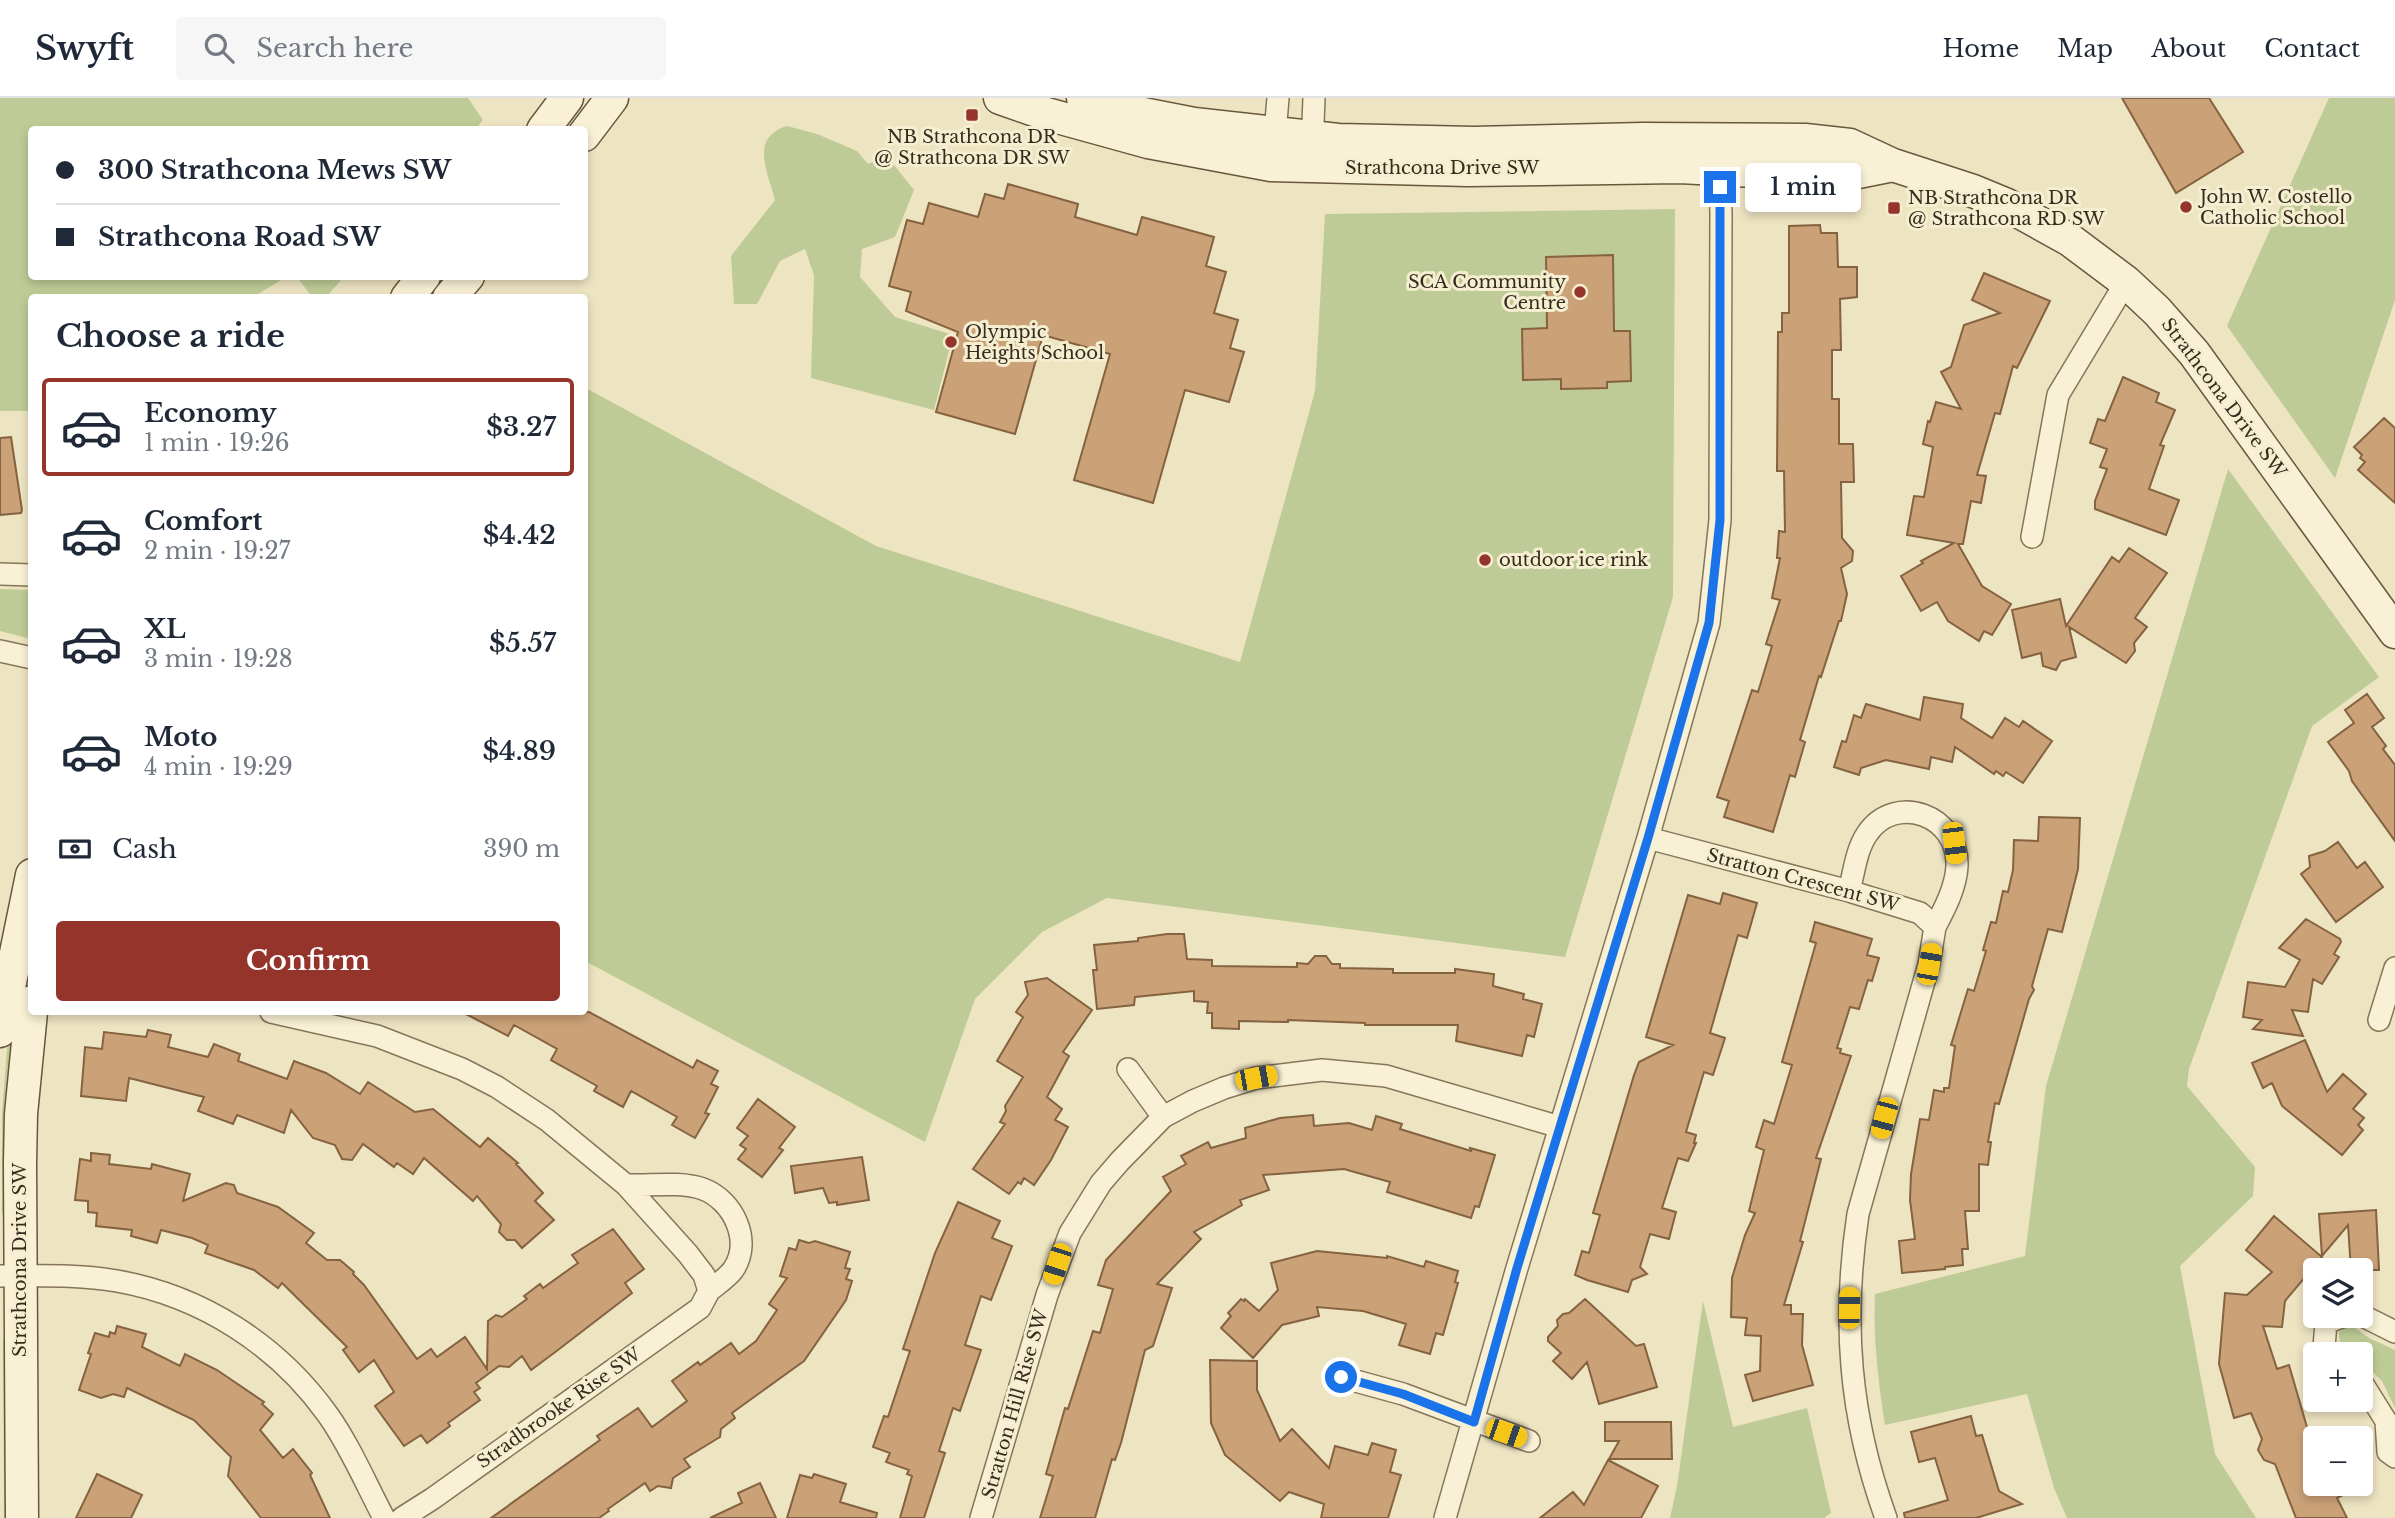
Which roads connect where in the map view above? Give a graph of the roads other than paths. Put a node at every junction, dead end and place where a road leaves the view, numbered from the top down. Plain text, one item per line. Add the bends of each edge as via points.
1 (568, 98) edge
2 (612, 98) edge
3 (1000, 98) edge
4 (1083, 98) edge
5 (1278, 98) edge
6 (1314, 98) edge
7 (547, 126) edge
8 (588, 130) edge
9 (1275, 134) junction
10 (1312, 152) junction
11 (1718, 155) junction
12 (1271, 165) junction
13 (421, 280) edge
14 (465, 280) edge
15 (2126, 282) junction
16 (410, 294) edge
17 (452, 294) edge
18 (2032, 537) dead end
19 (0, 574) edge
20 (28, 575) edge
21 (2395, 632) edge
22 (0, 650) edge
23 (28, 657) edge
24 (1648, 838) junction
25 (1849, 891) junction
26 (28, 894) edge
27 (1935, 927) junction
28 (15, 956) edge
29 (2395, 968) edge
30 (31, 1015) edge
31 (284, 1015) edge
32 (2379, 1020) dead end
33 (0, 1031) edge
34 (1128, 1069) dead end
35 (1163, 1117) junction
36 (1560, 1127) junction
37 (626, 1185) junction
38 (10, 1276) edge
39 (709, 1291) junction
40 (2373, 1321) edge
41 (2395, 1332) edge
42 (1341, 1377) dead end
43 (2373, 1400) edge
44 (1474, 1422) junction
45 (1529, 1441) dead end
46 (2395, 1457) edge
47 (22, 1518) edge
48 (384, 1518) edge
49 (402, 1518) edge
50 (981, 1518) edge
51 (1445, 1518) edge
52 (1886, 1518) edge

1 - 7 street
2 - 8 street
3 - 12 street, Strathcona Drive SW via 1148,142
4 - 9 street, Strathcona Drive SW via 1194,124
5 - 9 street
6 - 10 street
9 - 10 street, Strathcona Drive SW
9 - 12 street
10 - 11 street, Strathcona Drive SW via 1359,141 1643,139
10 - 12 street, Strathcona Drive SW
11 - 15 street, Strathcona Drive SW via 1805,140 1850,145 1892,165 2007,205 2070,240
11 - 24 street via 1720,520 1709,623
13 - 16 street
14 - 17 street
15 - 18 street via 2058,395
15 - 21 street, Strathcona Drive SW via 2194,353
19 - 20 street
22 - 23 street
24 - 25 street, Stratton Crescent SW
24 - 36 street
25 - 27 street, Stratton Crescent SW via 1920,913
25 - 27 street via 1862,843 1877,823 1899,813 1923,814 1949,834 1957,866 1951,894
26 - 28 street
27 - 52 street via 1929,964 1858,1214 1849,1291 1857,1413
28 - 33 street
29 - 32 street
30 - 38 street, Strathcona Drive SW
31 - 37 street via 377,1036 474,1075 547,1120
34 - 35 street
35 - 36 street, Stratton Hill Rise SW via 1256,1078 1322,1070 1386,1076
35 - 50 street, Stratton Hill Rise SW via 1107,1176 1070,1233
36 - 44 street
37 - 39 street via 688,1254 704,1275
37 - 39 street, Stradbrooke Rise SW via 702,1189 733,1213 740,1236 738,1260
38 - 47 street, Strathcona Drive SW
38 - 48 street via 115,1280 196,1305 226,1321 299,1380 329,1416
39 - 49 street, Stradbrooke Rise SW via 700,1308
40 - 41 street
42 - 44 street via 1403,1394
43 - 46 street via 2386,1421 2388,1452
44 - 45 street
44 - 51 street

